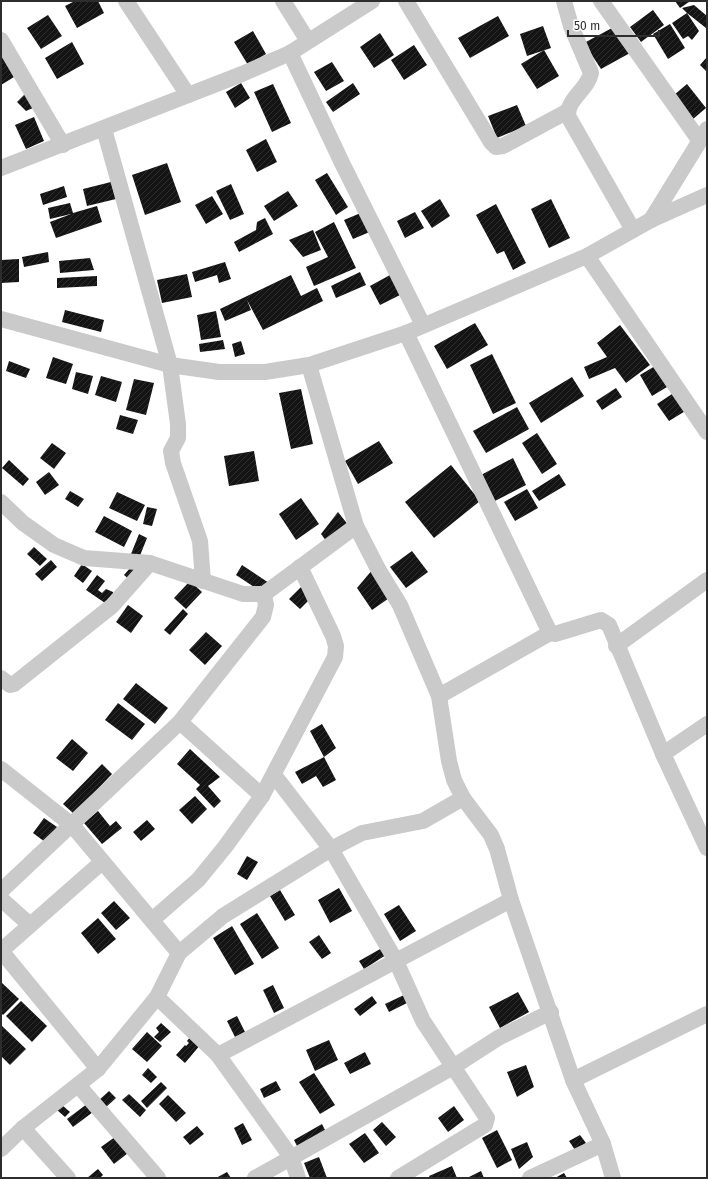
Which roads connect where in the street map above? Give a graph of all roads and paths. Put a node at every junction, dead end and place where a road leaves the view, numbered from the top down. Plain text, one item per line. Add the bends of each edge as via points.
1 (126, 1) edge
2 (283, 1) edge
3 (372, 1) edge
4 (406, 1) edge
5 (564, 1) edge
6 (601, 1) edge
7 (1, 40) edge
8 (308, 42) junction
9 (290, 53) junction
10 (188, 95) junction
11 (568, 111) junction
12 (104, 129) junction
13 (703, 135) edge
14 (63, 145) junction
15 (1, 168) edge
16 (707, 195) edge
17 (651, 220) junction
18 (634, 230) junction
19 (587, 256) junction
20 (1, 319) edge
21 (423, 325) junction
22 (406, 333) junction
23 (170, 365) junction
24 (308, 365) junction
25 (706, 429) edge
26 (1, 502) edge
27 (356, 526) junction
28 (150, 563) junction
29 (300, 567) junction
30 (707, 580) edge
31 (203, 581) junction
32 (264, 594) junction
33 (550, 633) junction
34 (616, 646) junction
35 (1, 678) edge
36 (439, 696) junction
37 (180, 722) junction
38 (707, 724) edge
39 (663, 754) junction
40 (1, 769) edge
41 (274, 775) junction
42 (262, 796) junction
43 (463, 798) junction
44 (72, 825) junction
45 (707, 848) edge
46 (331, 849) junction
47 (102, 862) junction
48 (1, 891) edge
49 (1, 899) edge
50 (511, 900) junction
51 (152, 920) junction
52 (30, 925) junction
53 (179, 953) junction
54 (396, 961) junction
55 (157, 997) junction
56 (551, 1012) junction
57 (707, 1014) edge
58 (218, 1055) junction
59 (454, 1067) junction
60 (98, 1069) junction
61 (573, 1080) junction
62 (78, 1085) junction
63 (23, 1128) junction
64 (603, 1144) junction
65 (1, 1149) edge
66 (291, 1157) junction
67 (68, 1178) edge
68 (158, 1178) edge
69 (255, 1178) edge
70 (298, 1178) edge
71 (398, 1178) edge
72 (530, 1178) edge
73 (613, 1178) edge

1 - 10 street
2 - 8 street
3 - 8 street
4 - 11 street via 496,147 503,146
5 - 11 street via 571,26 591,73
6 - 13 street
7 - 14 street
8 - 9 street
9 - 10 street
9 - 21 street
10 - 12 street
11 - 18 street via 568,116
12 - 14 street
12 - 23 street
13 - 17 street
14 - 15 street
16 - 17 street
17 - 18 street
18 - 19 street
19 - 21 street
19 - 25 street
20 - 23 street
21 - 22 street
22 - 24 street
22 - 33 street
23 - 24 street via 219,372 265,372
23 - 31 street via 178,424 178,438 172,451 173,463 200,541
24 - 27 street
26 - 28 street via 29,528 54,545 84,558
27 - 29 street
27 - 36 street via 400,605
28 - 31 street
28 - 35 street via 112,606 14,684 10,685
29 - 32 street
29 - 41 street via 333,636 336,651
30 - 34 street
31 - 32 street via 243,594
32 - 37 street via 266,606 263,617
33 - 34 street via 555,634 601,620 609,625
33 - 36 street
34 - 39 street
36 - 43 street via 449,761 454,780
37 - 42 street
37 - 44 street
38 - 39 street
39 - 45 street
40 - 44 street
41 - 42 street
41 - 46 street
42 - 51 street via 198,880
43 - 46 street via 423,821 371,830
43 - 50 street via 491,835
44 - 47 street
44 - 48 street
46 - 53 street via 223,916
46 - 54 street
47 - 51 street
47 - 52 street
49 - 52 street
50 - 54 street
50 - 56 street
51 - 53 street
52 - 60 street via 4,946 3,953
53 - 55 street
54 - 58 street
54 - 59 street via 423,1021
55 - 58 street
55 - 60 street
56 - 59 street via 498,1038
56 - 61 street
57 - 61 street
58 - 66 street
59 - 66 street
59 - 71 street via 487,1118 485,1125
60 - 62 street
61 - 64 street
62 - 63 street
62 - 68 street
63 - 65 street
63 - 67 street
64 - 72 street
64 - 73 street
66 - 69 street
66 - 70 street

